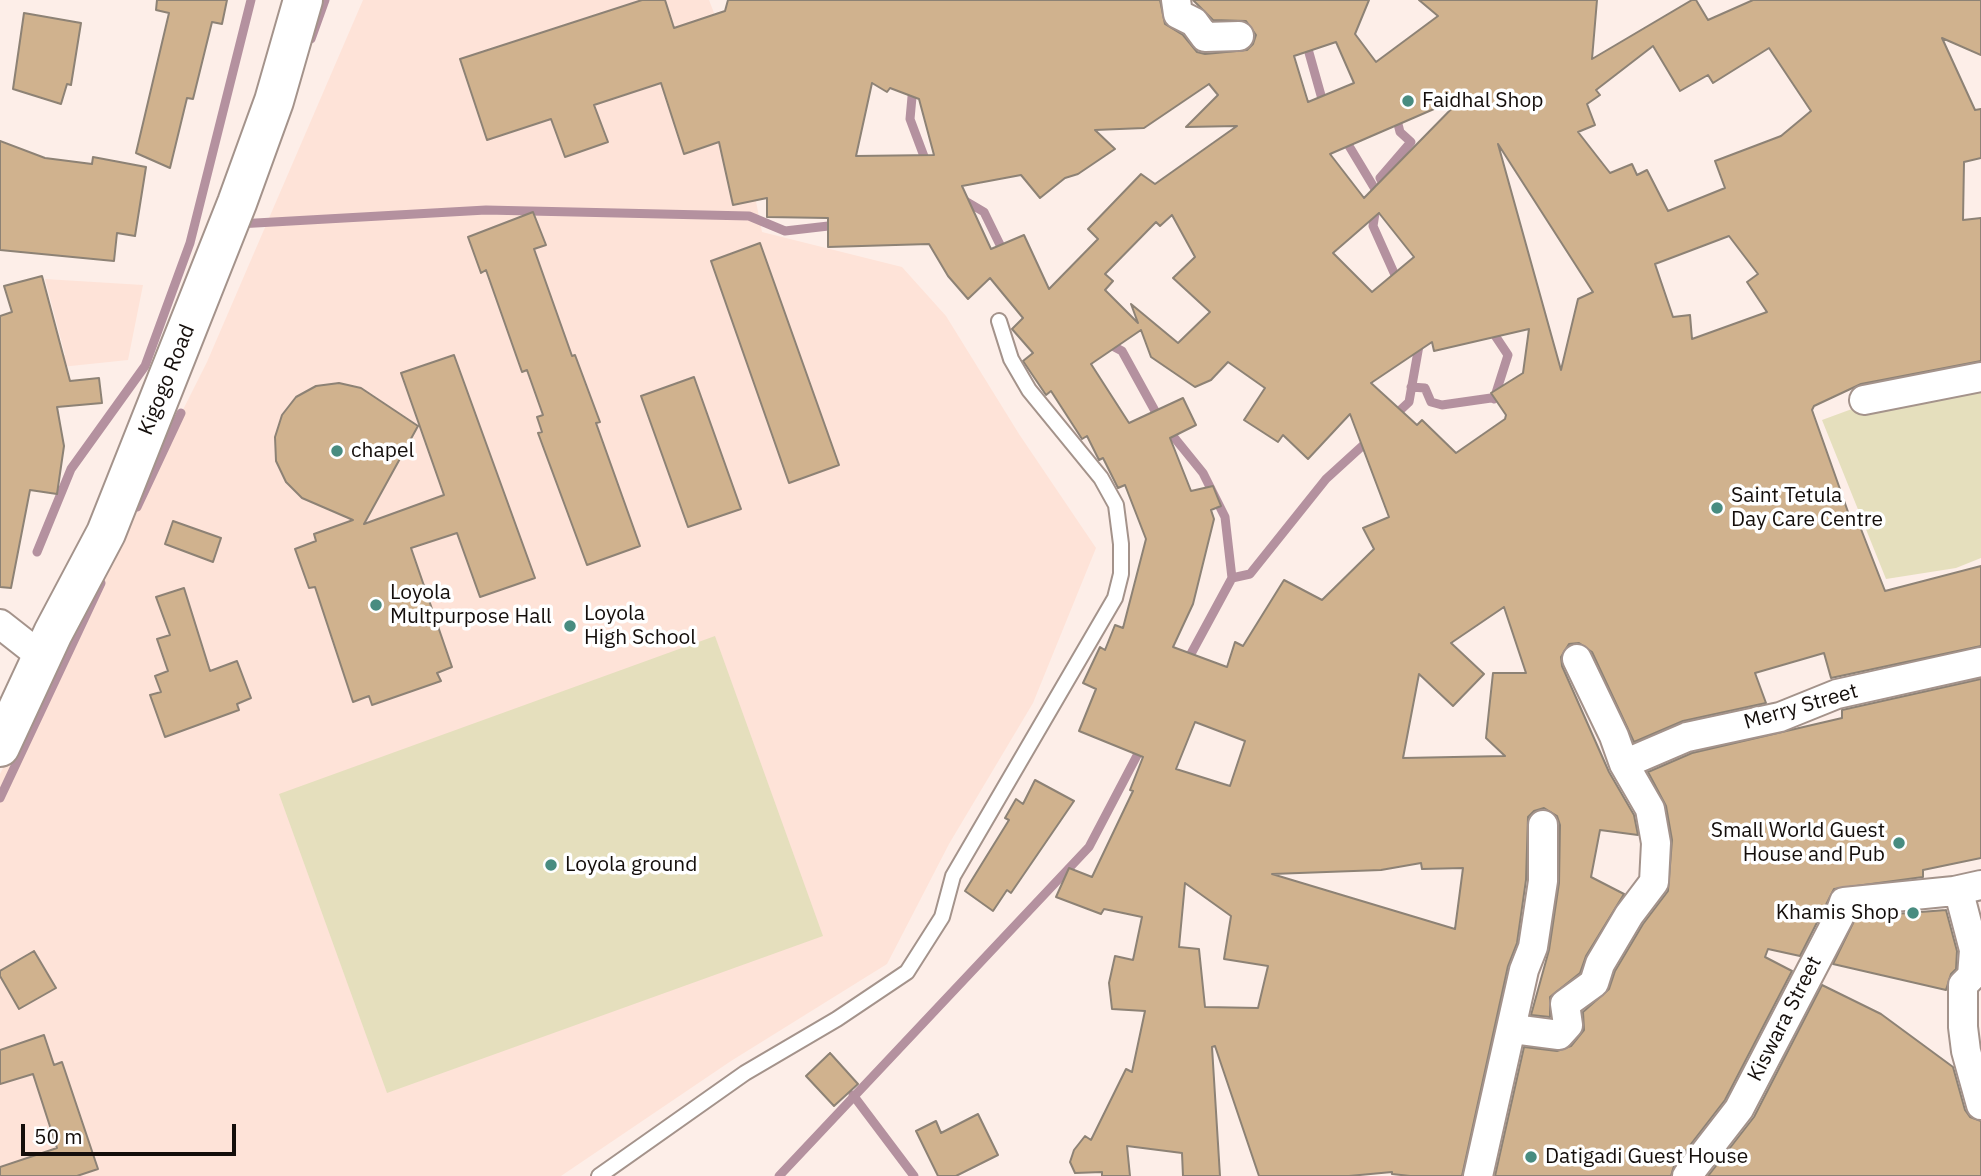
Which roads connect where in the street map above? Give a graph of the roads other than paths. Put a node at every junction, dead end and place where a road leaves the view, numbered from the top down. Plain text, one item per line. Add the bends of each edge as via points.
1 (303, 0) edge
2 (1176, 0) edge
3 (1239, 36) dead end
4 (999, 321) dead end
5 (1981, 377) edge
6 (1864, 400) dead end
7 (0, 624) edge
8 (43, 657) junction
9 (1577, 659) dead end
10 (1981, 662) edge
11 (0, 747) edge
12 (1624, 764) junction
13 (1543, 825) dead end
14 (1968, 888) edge
15 (1513, 1029) junction
16 (1981, 1105) edge
17 (599, 1176) edge
18 (1478, 1176) edge
19 (1687, 1176) edge

1 - 8 main road, Kigogo Road via 274,101 237,203 106,533
2 - 3 street via 1178,14 1194,22 1205,37
4 - 17 lane via 1011,359 1029,390 1101,478 1116,505 1121,564 1115,598 953,876 943,917 907,972 745,1073
5 - 6 street
7 - 8 street
8 - 11 main road, Kigogo Road
9 - 12 street
10 - 12 street, Merry Street via 1837,694 1780,717 1687,737
12 - 15 street via 1650,809 1656,843 1654,882 1623,924 1594,983 1565,1004 1568,1025 1559,1035
13 - 15 street via 1543,881
14 - 16 street via 1961,900 1974,950 1972,975 1963,985 1963,1027
14 - 19 street, Kiswara Street via 1844,902 1739,1109
15 - 18 street

